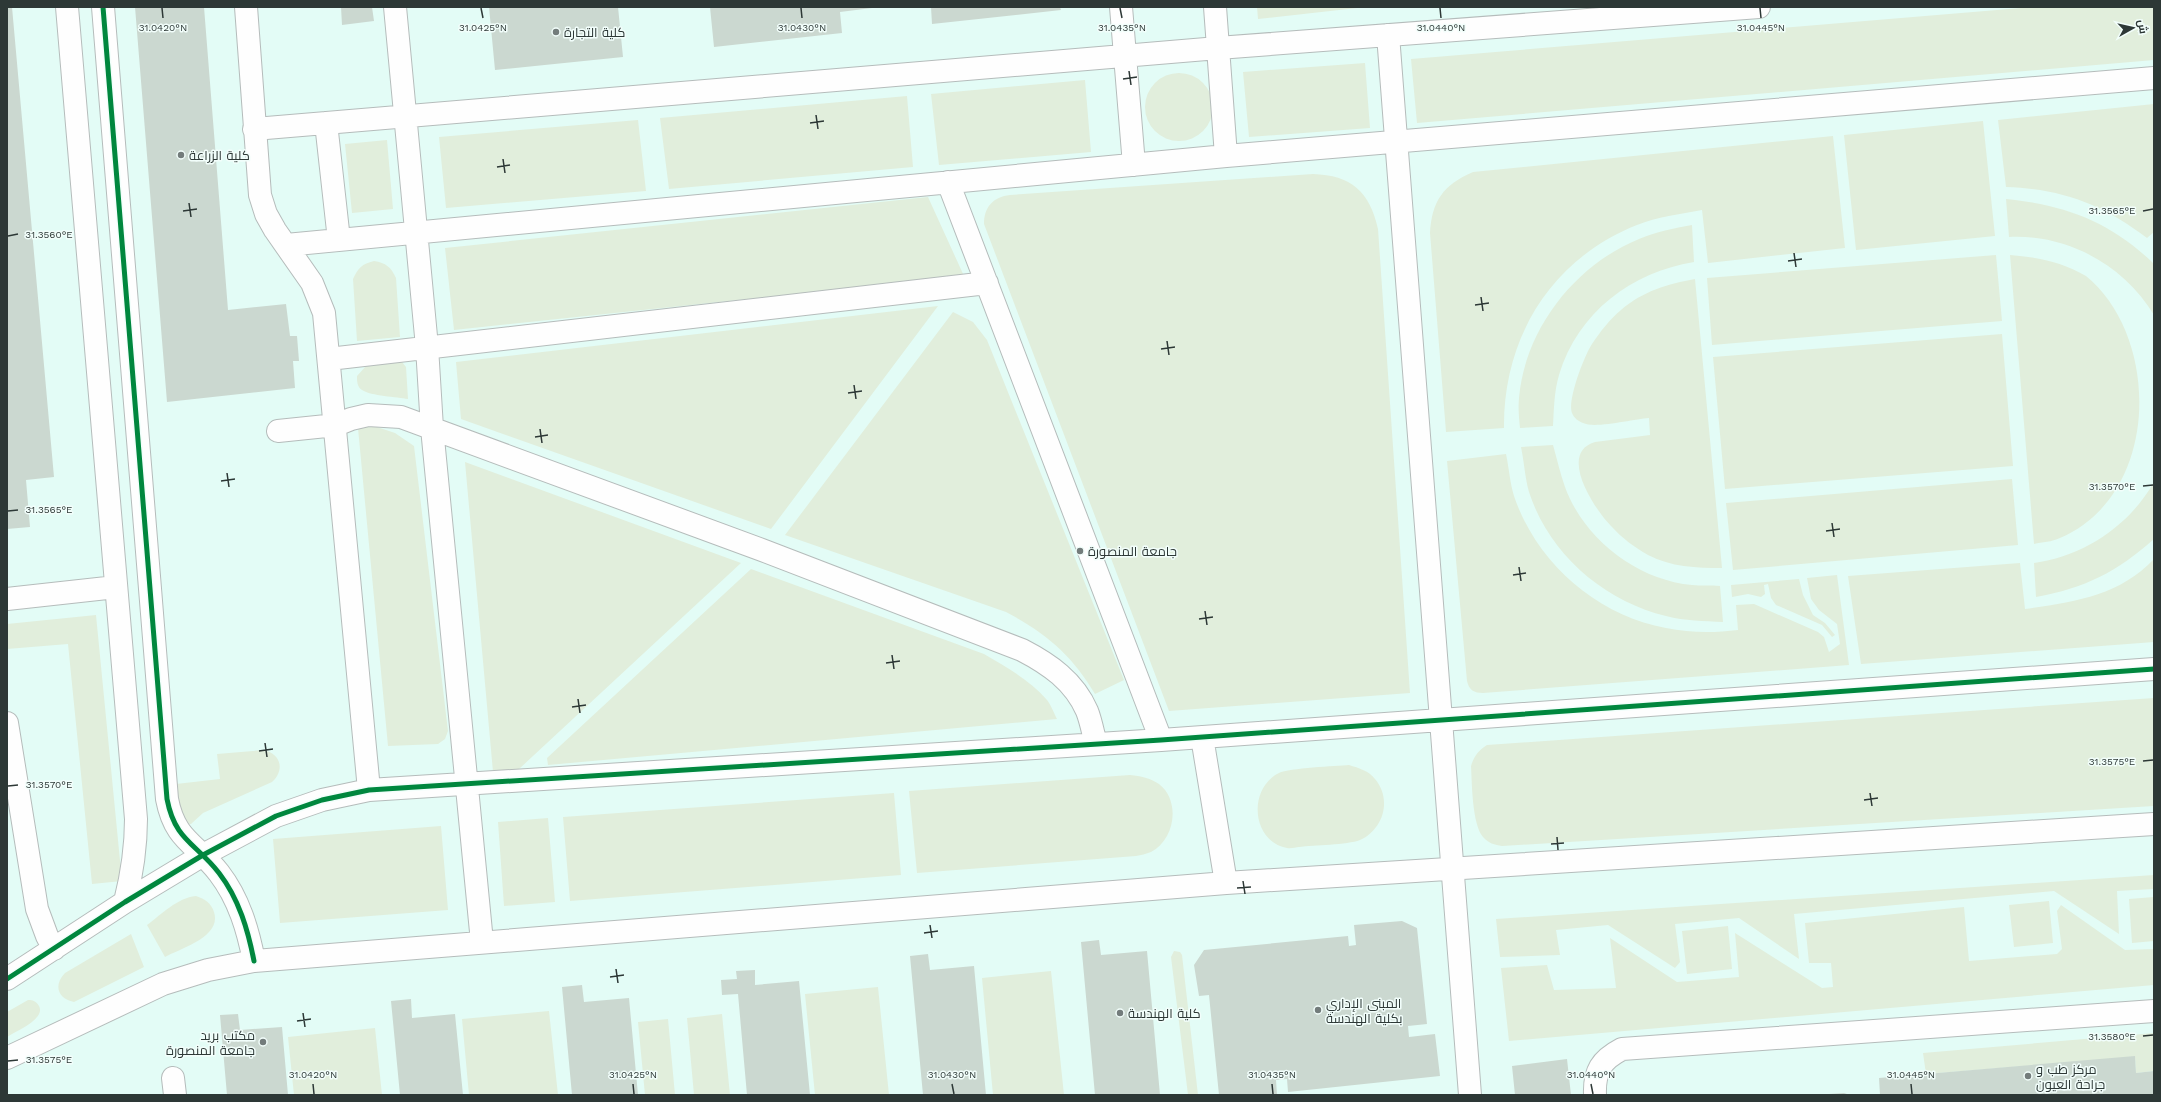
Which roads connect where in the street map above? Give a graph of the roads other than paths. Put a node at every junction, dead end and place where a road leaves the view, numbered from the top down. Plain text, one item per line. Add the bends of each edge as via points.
1 (67, 7) edge
2 (103, 7) edge
3 (246, 7) edge
4 (395, 7) edge
5 (1121, 7) edge
6 (1215, 7) edge
7 (1759, 7) edge
8 (1557, 15) edge
9 (1388, 35) junction
10 (1218, 48) junction
11 (1125, 56) junction
12 (2154, 78) edge
13 (405, 117) junction
14 (326, 123) junction
15 (254, 128) junction
16 (1396, 142) junction
17 (1226, 156) junction
18 (1134, 165) junction
19 (948, 182) junction
20 (416, 232) junction
21 (339, 240) junction
22 (286, 245) junction
23 (987, 283) junction
24 (427, 348) junction
25 (329, 359) junction
26 (336, 425) junction
27 (432, 428) junction
28 (278, 431) dead end
29 (148, 563) junction
30 (114, 564) junction
31 (116, 593) junction
32 (7, 599) edge
33 (151, 600) junction
34 (2154, 669) edge
35 (1441, 720) junction
36 (7, 723) edge
37 (1202, 736) junction
38 (1161, 740) junction
39 (1096, 744) junction
40 (466, 784) junction
41 (370, 790) junction
42 (2154, 824) edge
43 (203, 855) junction
44 (1452, 869) junction
45 (1226, 883) junction
46 (125, 902) junction
47 (482, 942) junction
48 (54, 948) junction
49 (254, 961) junction
50 (7, 980) edge
51 (2154, 1011) edge
52 (7, 1058) edge
53 (1470, 1095) edge
54 (1595, 1095) edge

1 - 30 street
2 - 29 street
3 - 15 street
4 - 13 street
5 - 11 street
6 - 10 street
7 - 8 street
8 - 9 street
9 - 10 street
9 - 16 street
10 - 11 street
10 - 17 street
11 - 13 street
11 - 18 street
12 - 16 street
13 - 14 street
13 - 20 street
14 - 15 street
14 - 21 street
15 - 22 street via 260,195 266,214
16 - 17 street
16 - 35 street
17 - 18 street
18 - 19 street
19 - 20 street
19 - 23 street
20 - 21 street
20 - 24 street
21 - 22 street
22 - 25 street via 319,297 324,313
23 - 24 street
23 - 38 street
24 - 25 street
24 - 27 street
25 - 26 street
26 - 27 street via 351,419 384,414 417,421
26 - 28 street
26 - 41 street
27 - 39 street via 762,550 1022,650 1049,664 1071,685 1087,710
27 - 40 street
29 - 30 street via 140,558 131,558
29 - 33 street
30 - 31 street
31 - 32 street
31 - 33 street via 124,603 134,605
31 - 46 street via 136,819 136,847
33 - 43 street via 170,812 182,837
34 - 35 street
35 - 37 street
35 - 44 street
36 - 48 street via 37,909
37 - 38 street
37 - 45 street
38 - 39 street
39 - 40 street
40 - 41 street
40 - 47 street
41 - 43 street via 322,800 276,816
42 - 44 street
43 - 46 street
43 - 49 street via 232,893 250,938
44 - 45 street
44 - 53 street
45 - 47 street
46 - 48 street
47 - 49 street
48 - 50 street
49 - 52 street via 208,970 163,984
51 - 54 street via 1622,1049 1609,1056 1600,1067 1595,1080

